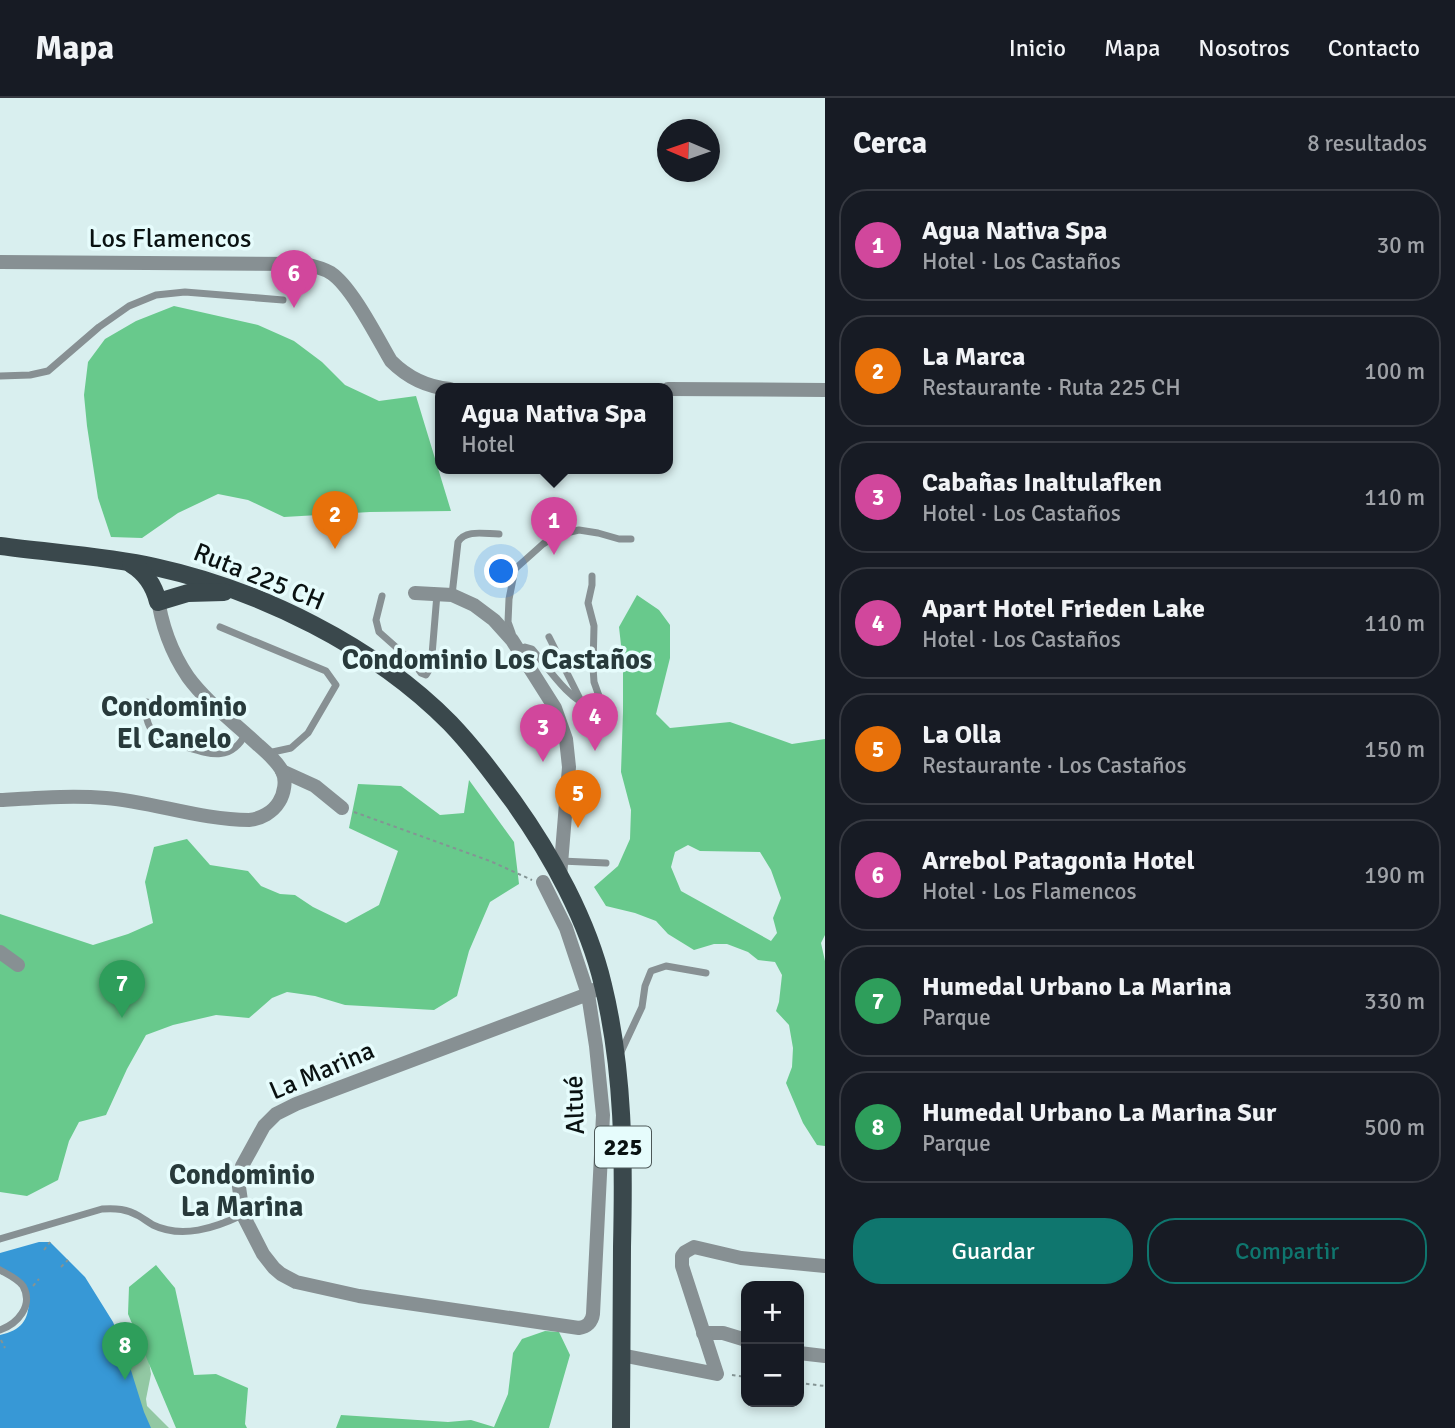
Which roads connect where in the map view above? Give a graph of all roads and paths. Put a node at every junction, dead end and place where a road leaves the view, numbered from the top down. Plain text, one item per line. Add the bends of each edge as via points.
1 (0, 262) edge
2 (283, 300) dead end
3 (0, 376) edge
4 (435, 386) edge
5 (673, 389) edge
6 (825, 390) edge
7 (499, 534) dead end
8 (631, 539) dead end
9 (0, 546) edge
10 (128, 562) junction
11 (155, 567) junction
12 (592, 576) dead end
13 (415, 593) dead end
14 (244, 594) junction
15 (444, 595) junction
16 (382, 596) dead end
17 (158, 602) junction
18 (220, 627) dead end
19 (549, 637) dead end
20 (519, 651) junction
21 (147, 702) dead end
22 (582, 703) junction
23 (246, 733) junction
24 (268, 754) junction
25 (282, 771) junction
26 (0, 800) edge
27 (342, 808) joint
28 (606, 863) dead end
29 (554, 873) junction
30 (0, 952) edge
31 (18, 965) dead end
32 (706, 972) dead end
33 (596, 989) junction
34 (616, 1063) junction
35 (243, 1215) junction
36 (0, 1239) edge
37 (50, 1242) dead end
38 (44, 1250) dead end
39 (68, 1260) dead end
40 (825, 1266) edge
41 (61, 1267) dead end
42 (0, 1270) edge
43 (579, 1328) joint
44 (0, 1330) edge
45 (703, 1333) junction
46 (0, 1336) edge
47 (741, 1338) edge
48 (5, 1348) dead end
49 (804, 1354) edge
50 (621, 1355) junction
51 (825, 1356) edge
52 (717, 1374) junction
53 (741, 1376) edge
54 (804, 1384) edge
55 (825, 1387) edge
56 (621, 1428) edge

1 - 4 street, Los Flamencos via 314,266 343,284 399,369
2 - 3 lane via 185,292 156,295 129,306 99,327 48,371
5 - 6 street
7 - 15 lane via 461,537
8 - 20 lane via 568,532 543,544 515,569 508,622
9 - 10 main road, Ruta 225 CH / 225
10 - 11 main road, Ruta 225 CH / 225
10 - 17 main road via 148,578
11 - 14 main road, Ruta 225 CH / 225
11 - 17 street
12 - 22 lane via 588,603 599,696 591,706
13 - 15 street
14 - 17 main road via 204,591
14 - 29 main road, Ruta 225 CH / 225 via 316,626 375,662 450,723 531,827
15 - 16 lane via 426,675 379,632 376,620
15 - 20 street via 474,605 494,620
17 - 23 street via 166,634 188,677
18 - 24 lane via 326,671 336,685 308,733 291,748
19 - 22 lane
20 - 22 lane via 532,649
20 - 29 street via 555,709 566,739 569,780
21 - 23 lane via 151,730 170,742 216,755 235,747
23 - 24 street
24 - 25 street
25 - 26 street via 280,801 263,816 249,820 107,798
25 - 27 street via 314,786
27 - 29 path via 490,861 527,879
28 - 29 lane
29 - 33 main road, 225 via 585,931
30 - 31 street
32 - 34 lane via 666,966 651,971 642,1007
33 - 34 main road, 225
33 - 35 street, La Marina via 276,1114 242,1166
33 - 43 street, Altué via 603,1115 593,1314 591,1322
34 - 50 main road, 225 via 624,1163
35 - 36 lane via 177,1231 112,1208
35 - 43 street, La Marina via 268,1261 296,1282 359,1296
37 - 38 path
39 - 41 path
40 - 45 street via 689,1249 682,1256 682,1266
42 - 44 lane via 22,1286 26,1297 19,1319
45 - 47 street
45 - 52 street
46 - 48 path
49 - 51 street
50 - 52 street
50 - 56 main road, 225
52 - 53 path
54 - 55 path

